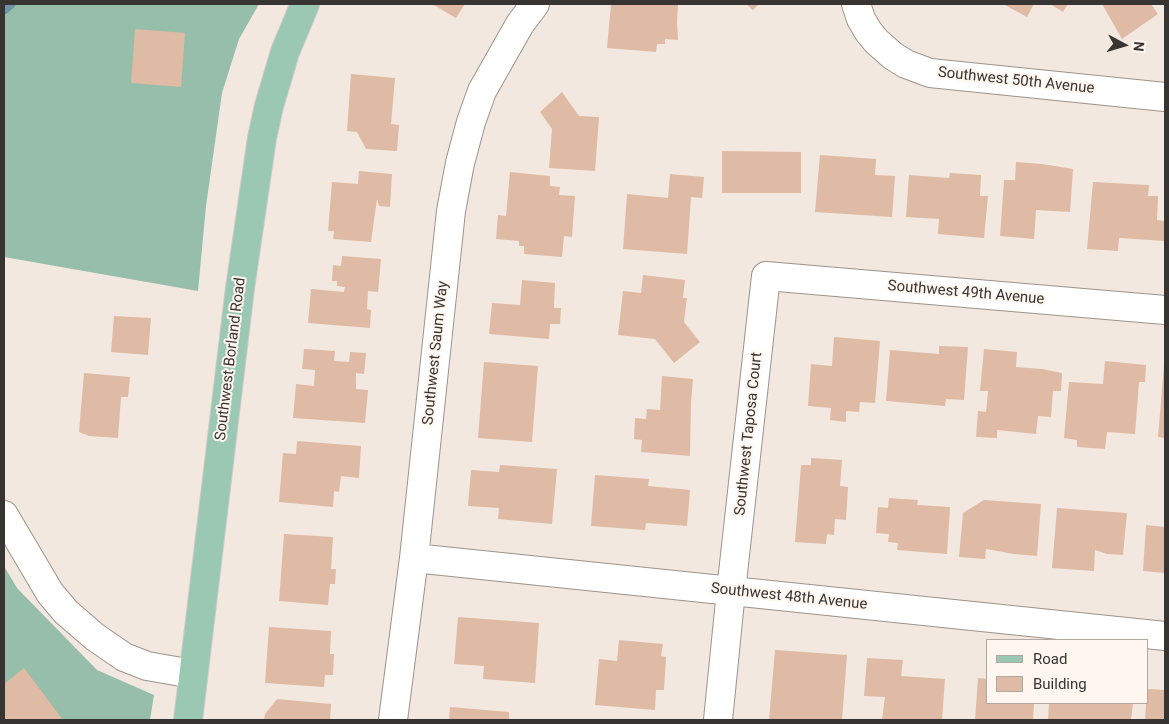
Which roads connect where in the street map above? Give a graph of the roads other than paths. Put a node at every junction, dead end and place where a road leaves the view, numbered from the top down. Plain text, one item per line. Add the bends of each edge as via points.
1 (305, 4) edge
2 (535, 4) edge
3 (856, 4) edge
4 (1165, 97) edge
5 (766, 276) joint
6 (1165, 310) edge
7 (4, 515) edge
8 (414, 558) junction
9 (731, 591) junction
10 (1165, 636) edge
11 (193, 674) junction
12 (188, 720) edge
13 (393, 720) edge
14 (718, 720) edge

1 - 11 main road, Southwest Borland Road via 285,52 262,138 240,288
2 - 8 street, Southwest Saum Way via 482,91 460,163
3 - 4 street, Southwest 50th Avenue via 868,31 892,56 930,72
5 - 6 street, Southwest 49th Avenue
5 - 9 street, Southwest Taposa Court
7 - 11 street via 50,593 95,637 124,657 147,666
8 - 9 street, Southwest 48th Avenue
8 - 13 street, Southwest Saum Way
9 - 10 street, Southwest 48th Avenue
9 - 14 street, Southwest Taposa Court
11 - 12 main road, Southwest Borland Road

